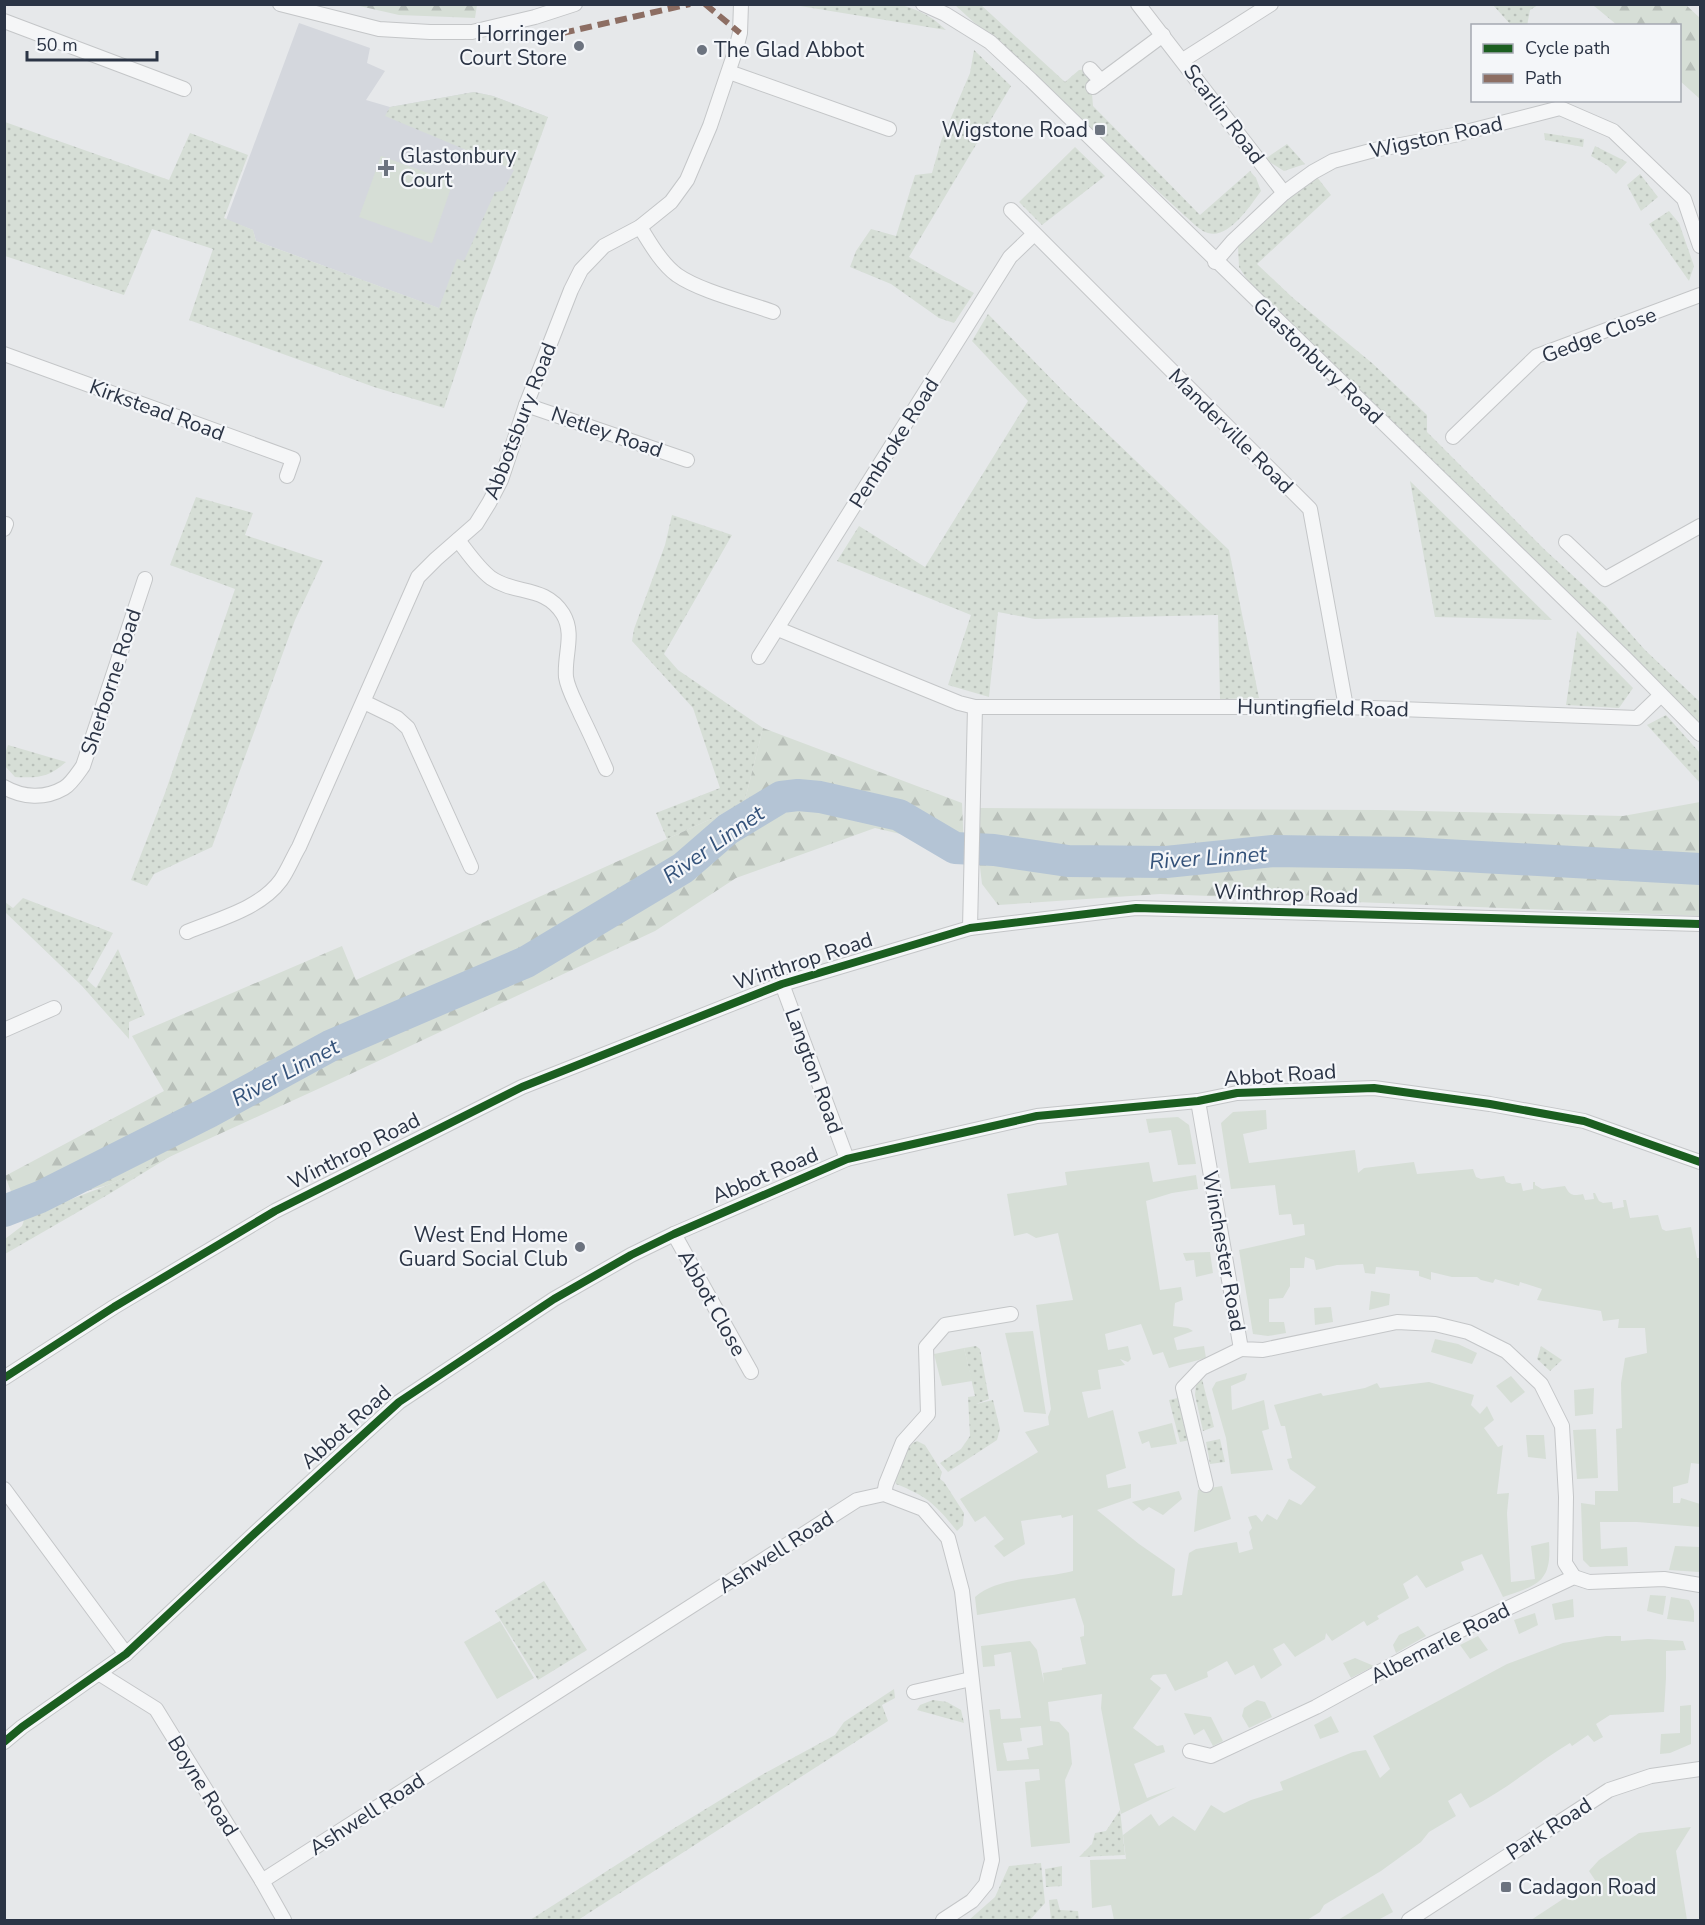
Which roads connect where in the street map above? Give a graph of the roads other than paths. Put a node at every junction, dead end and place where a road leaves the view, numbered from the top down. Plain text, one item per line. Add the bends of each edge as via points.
1 (280, 4) edge
2 (575, 4) edge
3 (741, 4) edge
4 (923, 4) edge
5 (1138, 4) edge
6 (1271, 4) edge
7 (4, 21) edge
8 (1163, 35) junction
9 (1183, 60) junction
10 (1090, 69) dead end
11 (729, 72) junction
12 (184, 89) dead end
13 (889, 129) dead end
14 (1284, 193) junction
15 (1011, 210) dead end
16 (640, 227) junction
17 (1034, 234) junction
18 (1701, 246) edge
19 (1215, 262) junction
20 (1701, 295) edge
21 (773, 312) dead end
22 (4, 354) edge
23 (526, 405) junction
24 (1454, 437) dead end
25 (687, 460) dead end
26 (287, 476) dead end
27 (1701, 526) edge
28 (458, 540) junction
29 (1566, 542) dead end
30 (145, 579) dead end
31 (778, 629) junction
32 (759, 657) dead end
33 (1660, 695) junction
34 (364, 702) junction
35 (975, 707) junction
36 (1346, 707) junction
37 (1701, 734) edge
38 (606, 769) dead end
39 (4, 788) edge
40 (471, 867) dead end
41 (1701, 924) edge
42 (970, 928) junction
43 (187, 932) dead end
44 (782, 984) junction
45 (54, 1008) dead end
46 (4, 1030) edge
47 (1198, 1101) junction
48 (847, 1159) junction
49 (1701, 1162) edge
50 (674, 1234) junction
51 (1011, 1314) dead end
52 (1241, 1348) junction
53 (751, 1372) dead end
54 (4, 1377) edge
55 (1206, 1485) dead end
56 (4, 1489) edge
57 (884, 1494) junction
58 (1574, 1577) junction
59 (1701, 1586) edge
60 (126, 1654) junction
61 (100, 1674) junction
62 (971, 1679) junction
63 (914, 1692) dead end
64 (4, 1743) edge
65 (1190, 1751) dead end
66 (1701, 1769) edge
67 (262, 1881) junction
68 (284, 1920) edge
69 (943, 1920) edge
70 (1409, 1920) edge

1 - 2 street via 379,29 430,32 472,32
3 - 11 street, Abbotsbury Road via 740,33
4 - 19 street, Glastonbury Road via 990,42
5 - 8 street, Scarlin Road
6 - 9 street
7 - 12 street
8 - 9 street, Scarlin Road
8 - 10 street via 1097,84
9 - 14 street, Scarlin Road
11 - 13 street
11 - 16 street, Abbotsbury Road via 687,180 671,202
14 - 18 street, Wigston Road via 1333,161 1560,108 1613,131 1684,199
14 - 19 street, Wigston Road
15 - 17 street, Manderville Road
16 - 21 street via 676,274 695,285
16 - 23 street, Abbotsbury Road via 604,246 581,270
17 - 31 street, Pembroke Road via 1010,257
17 - 36 street, Manderville Road via 1310,509
19 - 33 street, Glastonbury Road
20 - 24 street, Gedge Close via 1537,356
22 - 26 street, Kirkstead Road via 293,459
23 - 25 street, Netley Road
23 - 28 street, Abbotsbury Road via 501,480 476,524
27 - 29 street via 1605,579
28 - 34 street, Abbotsbury Road via 418,577
28 - 38 street via 492,579 547,597 563,614 570,633 566,677
30 - 39 street, Sherborne Road via 83,766 66,787 42,796 16,794
31 - 32 street, Pembroke Road
31 - 35 street, Huntingfield Road
33 - 36 street, Huntingfield Road via 1637,718
33 - 37 street, Glastonbury Road
34 - 40 street via 398,718 408,728
34 - 43 street, Abbotsbury Road via 280,881 262,899
35 - 36 street, Huntingfield Road
35 - 42 street
41 - 42 street, Winthrop Road via 1136,908
42 - 44 street, Winthrop Road
44 - 48 street, Langton Road
44 - 54 street, Winthrop Road via 522,1087 275,1210
45 - 46 street
47 - 48 street, Abbot Road via 1037,1116
47 - 49 street, Abbot Road via 1237,1093 1374,1088 1584,1121
47 - 52 street, Winchester Road
48 - 50 street, Abbot Road
50 - 53 street, Abbot Close
50 - 60 street, Abbot Road via 554,1299 399,1402
51 - 57 street via 945,1325 926,1347 928,1414 903,1442
52 - 55 street via 1202,1368 1183,1388
52 - 58 street, Winchester Road via 1263,1350 1397,1322 1435,1324 1468,1332 1506,1351 1541,1384 1562,1426 1565,1563
56 - 60 street
57 - 62 street via 923,1509 948,1538 962,1591
57 - 67 street, Ashwell Road via 856,1500
58 - 59 street via 1589,1582 1664,1579
58 - 65 street, Albemarle Road via 1451,1634 1316,1707 1211,1756
60 - 61 street, Abbot Road
61 - 64 street, Abbot Road
61 - 67 street, Boyne Road via 156,1709
62 - 63 street
62 - 69 street via 992,1860 986,1884 979,1893
66 - 70 street, Park Road via 1651,1776 1609,1790
67 - 68 street, Boyne Road

